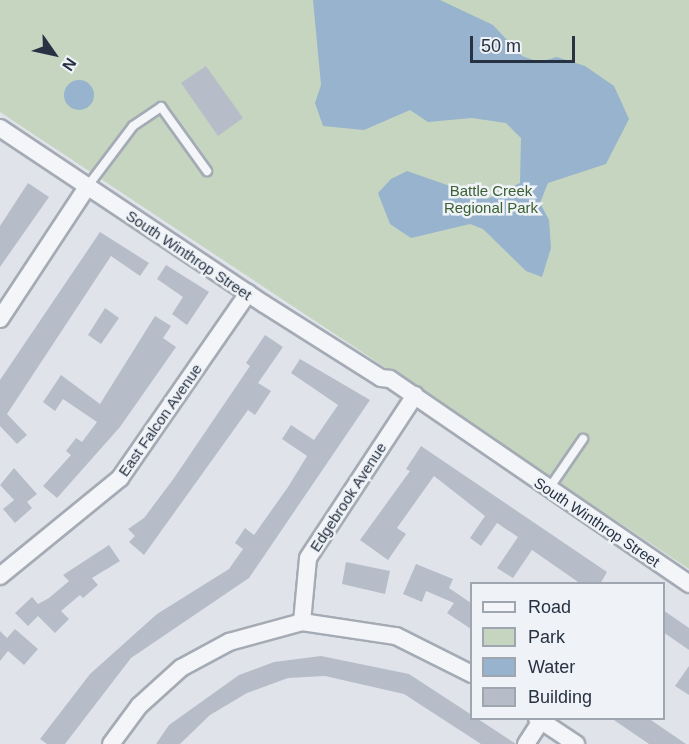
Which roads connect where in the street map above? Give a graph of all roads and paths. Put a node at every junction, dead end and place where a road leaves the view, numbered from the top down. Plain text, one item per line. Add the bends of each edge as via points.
1 (0, 128) edge
2 (207, 171) dead end
3 (87, 187) junction
4 (248, 294) junction
5 (0, 319) edge
6 (412, 400) junction
7 (583, 439) dead end
8 (548, 490) junction
9 (0, 576) edge
10 (689, 584) edge
11 (302, 622) junction
12 (470, 673) edge
13 (539, 720) edge
14 (111, 744) edge
15 (526, 744) edge
16 (576, 744) edge

1 - 3 street, South Winthrop Street
2 - 3 lane via 161,107 133,126
3 - 4 street, South Winthrop Street
3 - 5 street
4 - 6 street, South Winthrop Street
4 - 9 street, East Falcon Avenue via 120,478
6 - 8 street, South Winthrop Street
6 - 11 street, Edgebrook Avenue via 308,558 301,589
7 - 8 lane
8 - 10 street, South Winthrop Street
11 - 12 street via 396,636
11 - 14 street via 229,642 188,664 139,706
13 - 15 street
13 - 16 street

